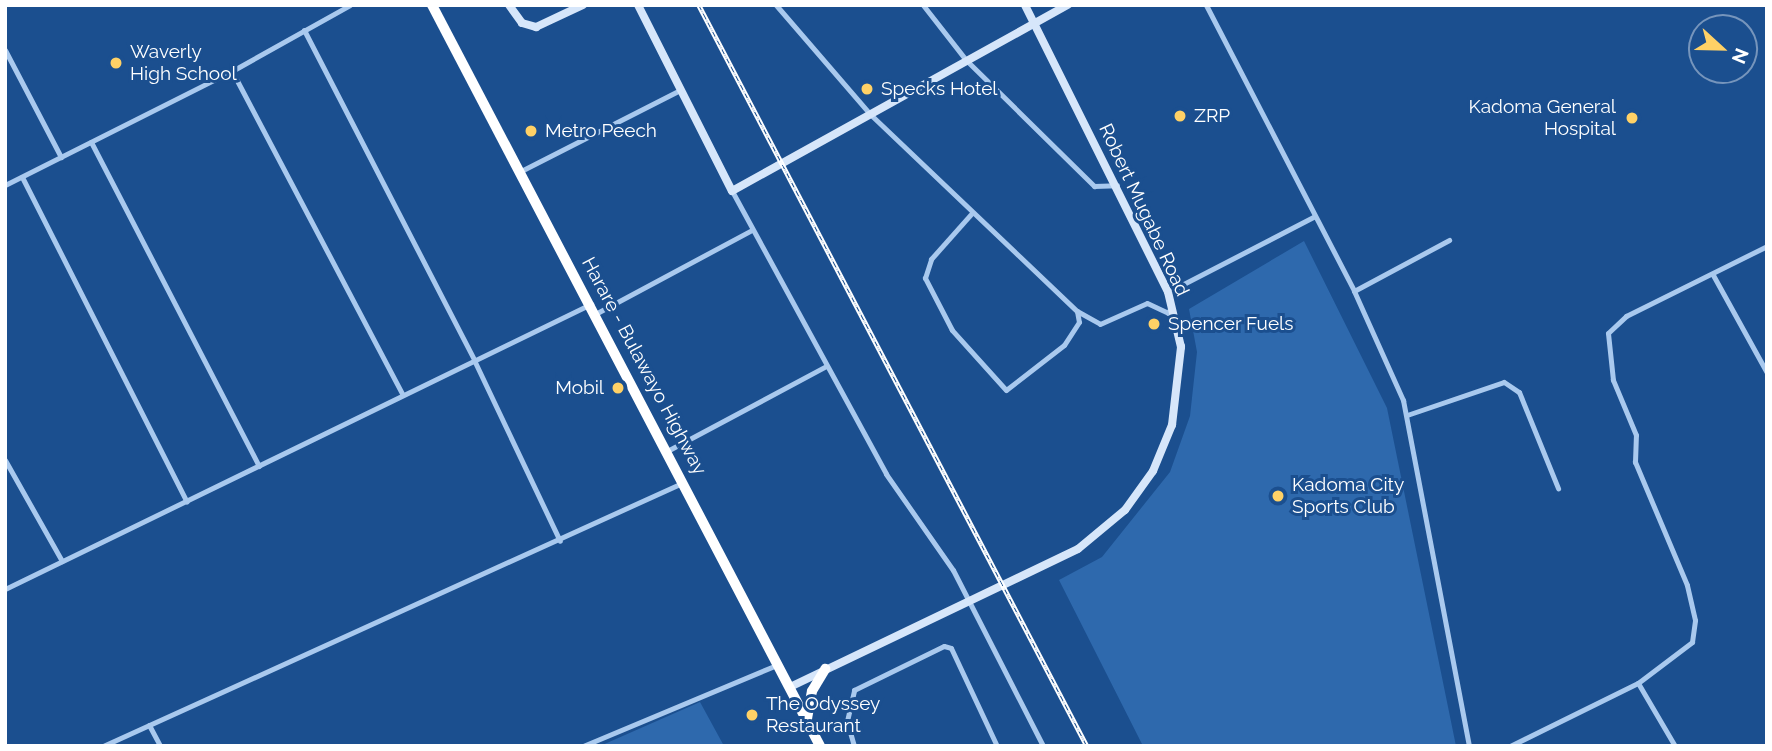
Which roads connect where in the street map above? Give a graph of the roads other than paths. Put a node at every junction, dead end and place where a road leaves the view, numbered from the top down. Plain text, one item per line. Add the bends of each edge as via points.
1 (350, 5) edge
2 (432, 5) edge
3 (509, 5) edge
4 (583, 5) edge
5 (638, 5) edge
6 (776, 5) edge
7 (923, 5) edge
8 (1025, 5) edge
9 (1069, 5) edge
10 (1206, 5) edge
11 (1035, 23) junction
12 (304, 30) junction
13 (5, 50) edge
14 (966, 60) junction
15 (232, 71) junction
16 (680, 90) junction
17 (871, 115) junction
18 (91, 142) junction
19 (61, 157) junction
20 (521, 171) junction
21 (22, 177) junction
22 (1117, 185) junction
23 (5, 186) edge
24 (732, 191) junction
25 (972, 213) junction
26 (1315, 216) junction
27 (752, 230) junction
28 (1449, 240) dead end
29 (1767, 246) edge
30 (1713, 275) junction
31 (1353, 291) junction
32 (1168, 292) junction
33 (1172, 304) junction
34 (594, 309) junction
35 (1077, 311) junction
36 (474, 359) junction
37 (826, 366) junction
38 (1767, 373) edge
39 (402, 394) junction
40 (1407, 415) junction
41 (668, 450) junction
42 (5, 460) edge
43 (259, 466) junction
44 (685, 482) junction
45 (1559, 488) dead end
46 (187, 502) junction
47 (560, 541) junction
48 (62, 561) junction
49 (5, 589) edge
50 (968, 602) junction
51 (779, 664) junction
52 (825, 669) junction
53 (1638, 683) junction
54 (790, 687) junction
55 (807, 720) junction
56 (149, 725) junction
57 (103, 746) edge
58 (160, 746) edge
59 (583, 746) edge
60 (820, 746) edge
61 (854, 746) edge
62 (997, 746) edge
63 (1043, 746) edge
64 (1469, 746) edge
65 (1510, 746) edge
66 (1675, 746) edge

1 - 12 street
2 - 20 highway, Harare - Bulawayo Highway
3 - 4 street via 522,23 536,27
5 - 16 street
6 - 17 street
7 - 14 street
8 - 11 street, Robert Mugabe Road
9 - 11 street
10 - 26 street
11 - 14 street
11 - 22 street, Robert Mugabe Road
12 - 15 street
12 - 36 street
13 - 19 street
14 - 17 street
14 - 22 street via 1094,186
15 - 18 street
15 - 39 street
16 - 20 street
16 - 24 street
17 - 24 street
17 - 25 street
18 - 19 street
18 - 43 street
19 - 21 street
20 - 34 highway, Harare - Bulawayo Highway
21 - 23 street
21 - 46 street
22 - 32 street, Robert Mugabe Road
24 - 27 street
25 - 35 street
25 - 35 street via 931,259 925,278 952,330 1000,388 1014,387 1064,345 1079,322
26 - 31 street
26 - 32 street
27 - 34 street
27 - 37 street
28 - 31 street
29 - 30 street
30 - 38 street
30 - 53 street via 1626,316 1608,333 1613,380 1636,435 1635,462 1687,585 1695,620 1692,642
31 - 40 street
32 - 33 street, Robert Mugabe Road
33 - 35 street via 1168,313 1147,303 1100,324
33 - 50 street, Robert Mugabe Road via 1181,347 1178,400 1164,445 1140,490 1111,524 1078,549
34 - 36 street
34 - 41 highway, Harare - Bulawayo Highway
36 - 39 street
36 - 47 street
37 - 41 street
37 - 50 street via 886,474 953,570
39 - 43 street
40 - 45 street via 1504,382 1519,392
40 - 64 street
41 - 44 highway, Harare - Bulawayo Highway
42 - 48 street
43 - 46 street
44 - 47 street
44 - 51 highway, Harare - Bulawayo Highway
46 - 48 street
47 - 56 street
48 - 49 street
50 - 52 street, Robert Mugabe Road
50 - 63 street
51 - 54 highway, Harare - Bulawayo Highway
51 - 59 street
52 - 54 street, Robert Mugabe Road
52 - 55 highway via 812,691
53 - 65 street
53 - 66 street
54 - 55 highway, Harare - Bulawayo Highway
55 - 60 highway, Harare - Bulawayo Highway
56 - 57 street
56 - 58 street
61 - 62 street via 847,721 854,690 944,646 951,648

